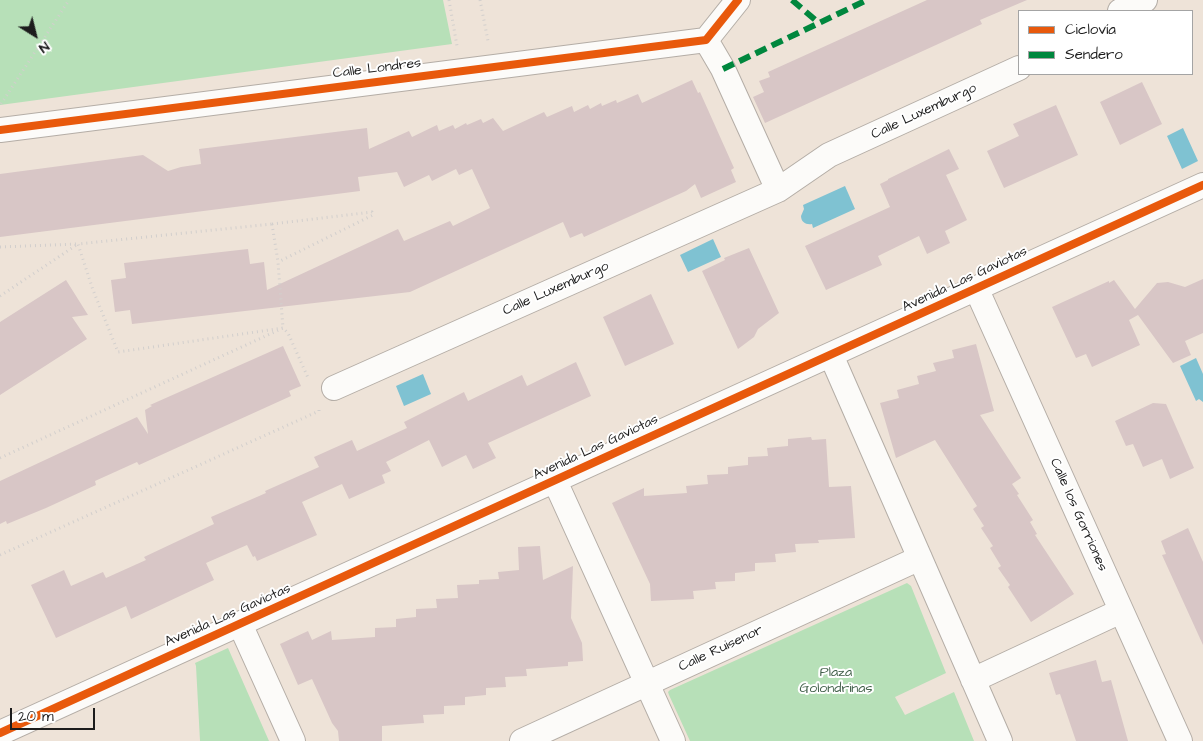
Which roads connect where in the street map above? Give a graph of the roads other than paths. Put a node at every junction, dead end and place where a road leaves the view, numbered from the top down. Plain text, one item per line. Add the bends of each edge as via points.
1 (738, 0) edge
2 (1145, 0) edge
3 (1122, 10) edge
4 (706, 40) junction
5 (1018, 68) edge
6 (0, 130) edge
7 (1203, 185) edge
8 (778, 190) junction
9 (976, 288) junction
10 (831, 355) junction
11 (321, 392) road end
12 (555, 481) junction
13 (920, 558) junction
14 (1121, 612) junction
15 (240, 624) junction
16 (973, 680) junction
17 (647, 683) junction
18 (0, 733) edge
19 (293, 741) edge
20 (522, 741) edge
21 (674, 741) edge
22 (1000, 741) edge
23 (1180, 741) edge

1 - 4 street
2 - 3 street
4 - 6 street, Calle Londres
4 - 8 street
5 - 8 street, Calle Luxemburgo via 829,156
7 - 9 street, Avenida Las Gaviotas
8 - 11 street, Calle Luxemburgo
9 - 10 street, Avenida Las Gaviotas
9 - 14 street, Calle los Gorriones
10 - 12 street, Avenida Las Gaviotas
10 - 13 street
12 - 15 street, Avenida Las Gaviotas
12 - 17 street
13 - 16 street
13 - 17 street, Calle Ruisenor
14 - 16 street
14 - 23 street, Calle los Gorriones
15 - 18 street, Avenida Las Gaviotas
15 - 19 street
16 - 22 street
17 - 20 street, Calle Ruisenor
17 - 21 street

